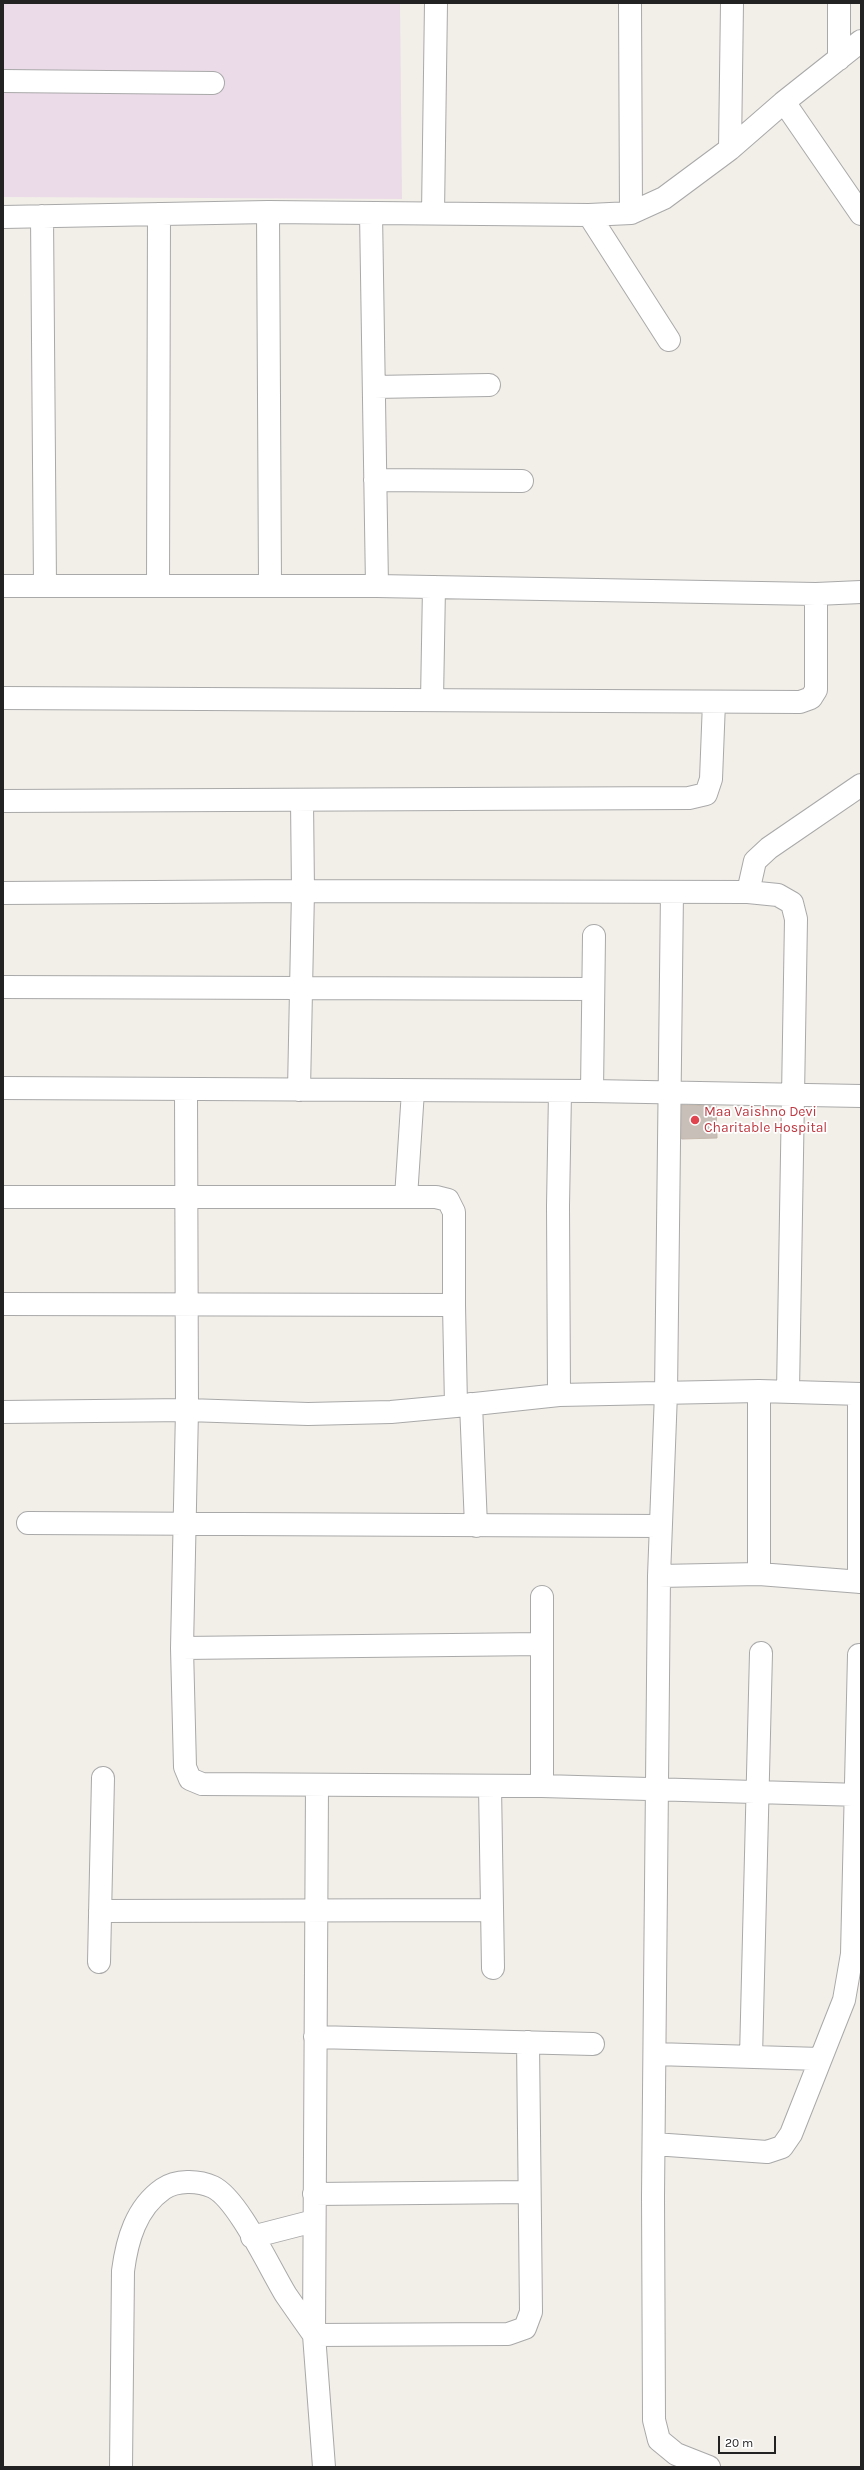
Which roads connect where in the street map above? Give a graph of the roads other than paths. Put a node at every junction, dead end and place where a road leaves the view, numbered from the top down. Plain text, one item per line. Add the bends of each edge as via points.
1 (436, 3) edge
2 (630, 3) edge
3 (732, 3) edge
4 (839, 3) edge
5 (861, 41) edge
6 (839, 59) junction
7 (3, 81) edge
8 (213, 83) dead end
9 (784, 102) junction
10 (730, 149) junction
11 (268, 212) junction
12 (371, 213) junction
13 (433, 213) junction
14 (630, 213) junction
15 (159, 214) junction
16 (861, 214) edge
17 (589, 215) junction
18 (42, 216) junction
19 (3, 217) edge
20 (670, 340) dead end
21 (489, 385) dead end
22 (374, 386) junction
23 (375, 480) junction
24 (522, 481) dead end
25 (45, 585) junction
26 (270, 585) junction
27 (3, 586) edge
28 (158, 586) junction
29 (377, 586) junction
30 (434, 587) junction
31 (861, 592) edge
32 (816, 594) junction
33 (3, 698) edge
34 (432, 700) junction
35 (714, 702) junction
36 (859, 792) edge
37 (3, 801) edge
38 (302, 801) junction
39 (303, 891) junction
40 (672, 892) junction
41 (748, 892) junction
42 (3, 893) edge
43 (594, 936) dead end
44 (3, 987) edge
45 (301, 987) junction
46 (593, 989) junction
47 (3, 1088) edge
48 (186, 1090) junction
49 (299, 1090) junction
50 (413, 1090) junction
51 (592, 1091) junction
52 (560, 1092) junction
53 (670, 1094) junction
54 (794, 1094) junction
55 (861, 1096) edge
56 (406, 1196) junction
57 (3, 1197) edge
58 (186, 1198) junction
59 (187, 1303) junction
60 (3, 1304) edge
61 (454, 1305) junction
62 (759, 1391) junction
63 (788, 1391) junction
64 (666, 1393) junction
65 (860, 1394) edge
66 (559, 1395) junction
67 (464, 1405) junction
68 (187, 1410) junction
69 (3, 1412) edge
70 (860, 1497) edge
71 (28, 1523) dead end
72 (185, 1524) junction
73 (476, 1526) junction
74 (660, 1526) junction
75 (759, 1574) junction
76 (659, 1576) junction
77 (860, 1582) edge
78 (542, 1597) dead end
79 (542, 1644) junction
80 (182, 1648) junction
81 (761, 1653) dead end
82 (859, 1655) dead end
83 (103, 1778) dead end
84 (317, 1786) junction
85 (490, 1786) junction
86 (542, 1786) junction
87 (657, 1788) junction
88 (758, 1791) junction
89 (859, 1795) edge
90 (317, 1909) junction
91 (492, 1910) junction
92 (100, 1911) junction
93 (99, 1962) dead end
94 (492, 1968) dead end
95 (315, 2037) junction
96 (528, 2042) junction
97 (593, 2044) dead end
98 (655, 2054) junction
99 (751, 2056) junction
100 (820, 2059) junction
101 (654, 2144) junction
102 (529, 2192) junction
103 (314, 2194) junction
104 (314, 2221) junction
105 (252, 2237) junction
106 (314, 2335) junction
107 (121, 2467) edge
108 (324, 2467) edge
109 (709, 2467) edge

1 - 13 street
2 - 14 street
3 - 10 street
4 - 6 street
5 - 6 street
6 - 9 street
7 - 8 street
9 - 10 street
9 - 16 street
10 - 14 street via 664,198
11 - 12 street
11 - 15 street
11 - 26 street
12 - 13 street
12 - 22 street
13 - 17 street
14 - 17 street
15 - 18 street
15 - 28 street
17 - 20 street
18 - 19 street
18 - 25 street
21 - 22 street
22 - 23 street
23 - 24 street
23 - 29 street
25 - 27 street
25 - 28 street
26 - 28 street
26 - 29 street
29 - 30 street
30 - 32 street
30 - 34 street
31 - 32 street
32 - 35 street via 817,676 816,690 811,698 800,702
33 - 34 street
34 - 35 street
35 - 38 street via 711,779 706,794 689,798
36 - 41 street via 769,848 755,861
37 - 38 street
38 - 39 street
39 - 40 street
39 - 42 street
39 - 45 street
40 - 41 street
40 - 53 street
41 - 54 street via 778,895 792,903 796,919
43 - 46 street
44 - 45 street
45 - 46 street
45 - 49 street
46 - 51 street
47 - 48 street
48 - 49 street
48 - 58 street
49 - 50 street
50 - 52 street
50 - 56 street
51 - 52 street
51 - 53 street
52 - 66 street
53 - 54 street
53 - 64 street
54 - 55 street
54 - 63 street
56 - 58 street
56 - 61 street via 436,1196 448,1200 454,1212
57 - 58 street
58 - 59 street
59 - 60 street
59 - 61 street
59 - 68 street
61 - 67 street
62 - 63 street
62 - 64 street
62 - 75 street
63 - 65 street
64 - 66 street
64 - 74 street
65 - 70 street
66 - 67 street
67 - 68 street via 368,1413
67 - 73 street
68 - 69 street
68 - 72 street
70 - 77 street
71 - 72 street
72 - 73 street
72 - 80 street
73 - 74 street
74 - 76 street
75 - 76 street
75 - 77 street
76 - 87 street
78 - 79 street
79 - 80 street
79 - 86 street
80 - 84 street via 185,1767 190,1779 202,1784
81 - 88 street
82 - 89 street
83 - 92 street
84 - 85 street
84 - 90 street
85 - 86 street
85 - 91 street
86 - 87 street
87 - 88 street
87 - 98 street
88 - 89 street
88 - 99 street
89 - 100 street via 849,1981
90 - 91 street
90 - 92 street
90 - 95 street
91 - 94 street
92 - 93 street
95 - 96 street
95 - 103 street
96 - 97 street
96 - 102 street
98 - 99 street
98 - 101 street
99 - 100 street
100 - 101 street via 791,2134 782,2146 767,2152
101 - 109 street via 654,2420 659,2440 676,2454
102 - 103 street
102 - 106 street via 531,2312 525,2328 508,2334
103 - 104 street
104 - 105 street
104 - 106 street
105 - 106 street
105 - 107 street via 232,2205 213,2187 190,2181 169,2185 152,2197 138,2218 127,2243 123,2271
106 - 108 street

